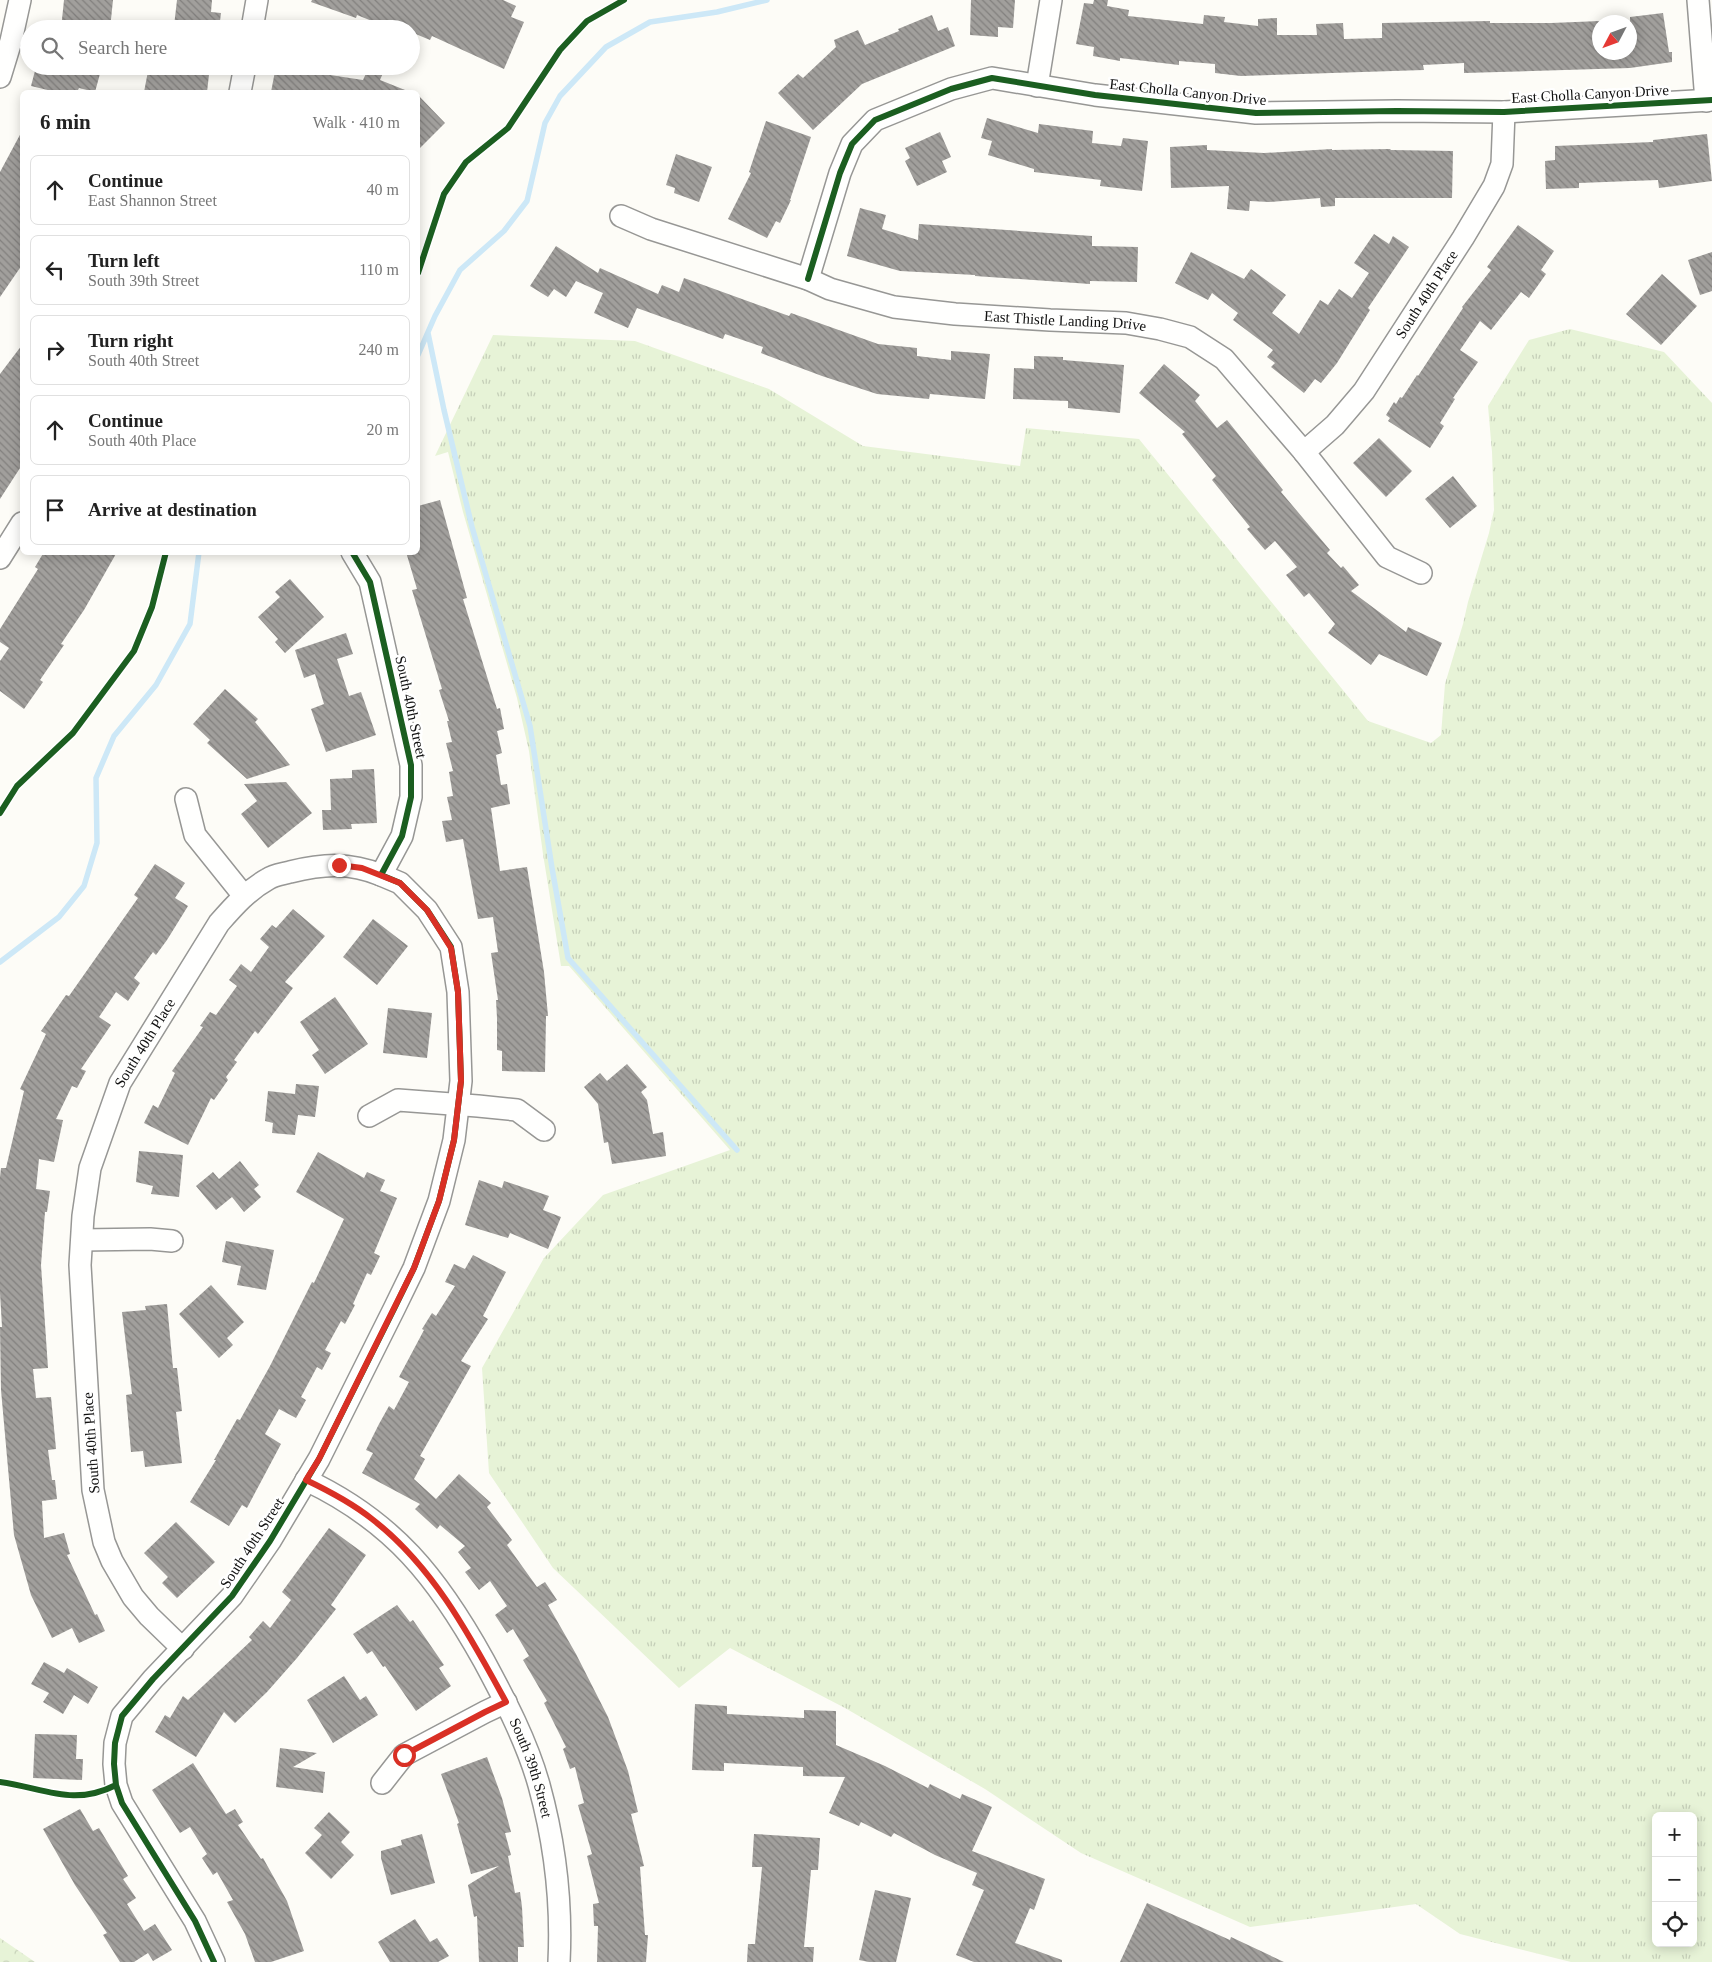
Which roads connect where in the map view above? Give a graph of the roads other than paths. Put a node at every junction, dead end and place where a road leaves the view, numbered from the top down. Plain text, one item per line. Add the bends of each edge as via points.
1 (20, 0) edge
2 (257, 0) edge
3 (1051, 0) edge
4 (1698, 0) edge
5 (254, 20) edge
6 (243, 75) edge
7 (0, 77) edge
8 (1037, 86) junction
9 (240, 90) edge
10 (1709, 100) edge
11 (1504, 112) junction
12 (621, 216) dead end
13 (808, 279) junction
14 (1304, 452) junction
15 (20, 526) edge
16 (354, 555) edge
17 (0, 558) edge
18 (1421, 573) dead end
19 (186, 799) dead end
20 (381, 875) junction
21 (244, 896) junction
22 (458, 1105) junction
23 (369, 1116) dead end
24 (544, 1130) dead end
25 (82, 1240) junction
26 (172, 1241) dead end
27 (306, 1480) junction
28 (183, 1649) junction
29 (506, 1702) junction
30 (382, 1783) dead end
31 (214, 1962) edge
32 (559, 1962) edge

1 - 7 street
2 - 5 street
3 - 8 street
4 - 10 street
6 - 9 street
8 - 11 street, East Cholla Canyon Drive via 1256,113
8 - 13 street, East Cholla Canyon Drive via 992,78 950,89 875,120 852,144 846,158
10 - 11 street, East Cholla Canyon Drive
11 - 14 street, South 40th Place via 1502,164 1490,193 1364,391 1335,425
12 - 13 street, East Thistle Landing Drive via 650,230
13 - 14 street, East Thistle Landing Drive via 830,289 894,307 1126,323 1190,337 1224,359
14 - 18 street, East Thistle Landing Drive via 1387,557
15 - 17 street
16 - 20 street, South 40th Street via 370,582 411,764 411,797 402,836
19 - 21 street via 195,835
20 - 21 street, South 40th Place via 339,865 305,868 270,878
20 - 22 street, South 40th Street via 400,883 427,910 451,948 458,992 461,1081
21 - 25 street, South 40th Place via 220,923 120,1083 90,1168
22 - 23 street via 398,1100
22 - 24 street via 517,1110
22 - 27 street, South 40th Street via 454,1140 439,1201 414,1268
25 - 26 street
25 - 28 street, South 40th Place via 80,1265 93,1490 104,1542 133,1597
27 - 28 street, South 40th Street via 232,1596
27 - 29 street, South 39th Street via 373,1519 407,1550 438,1588
28 - 31 street, South 40th Street via 122,1716 115,1743 116,1785 122,1803 195,1922
29 - 30 street via 404,1755
29 - 32 street, South 39th Street via 539,1784 550,1828 558,1875

